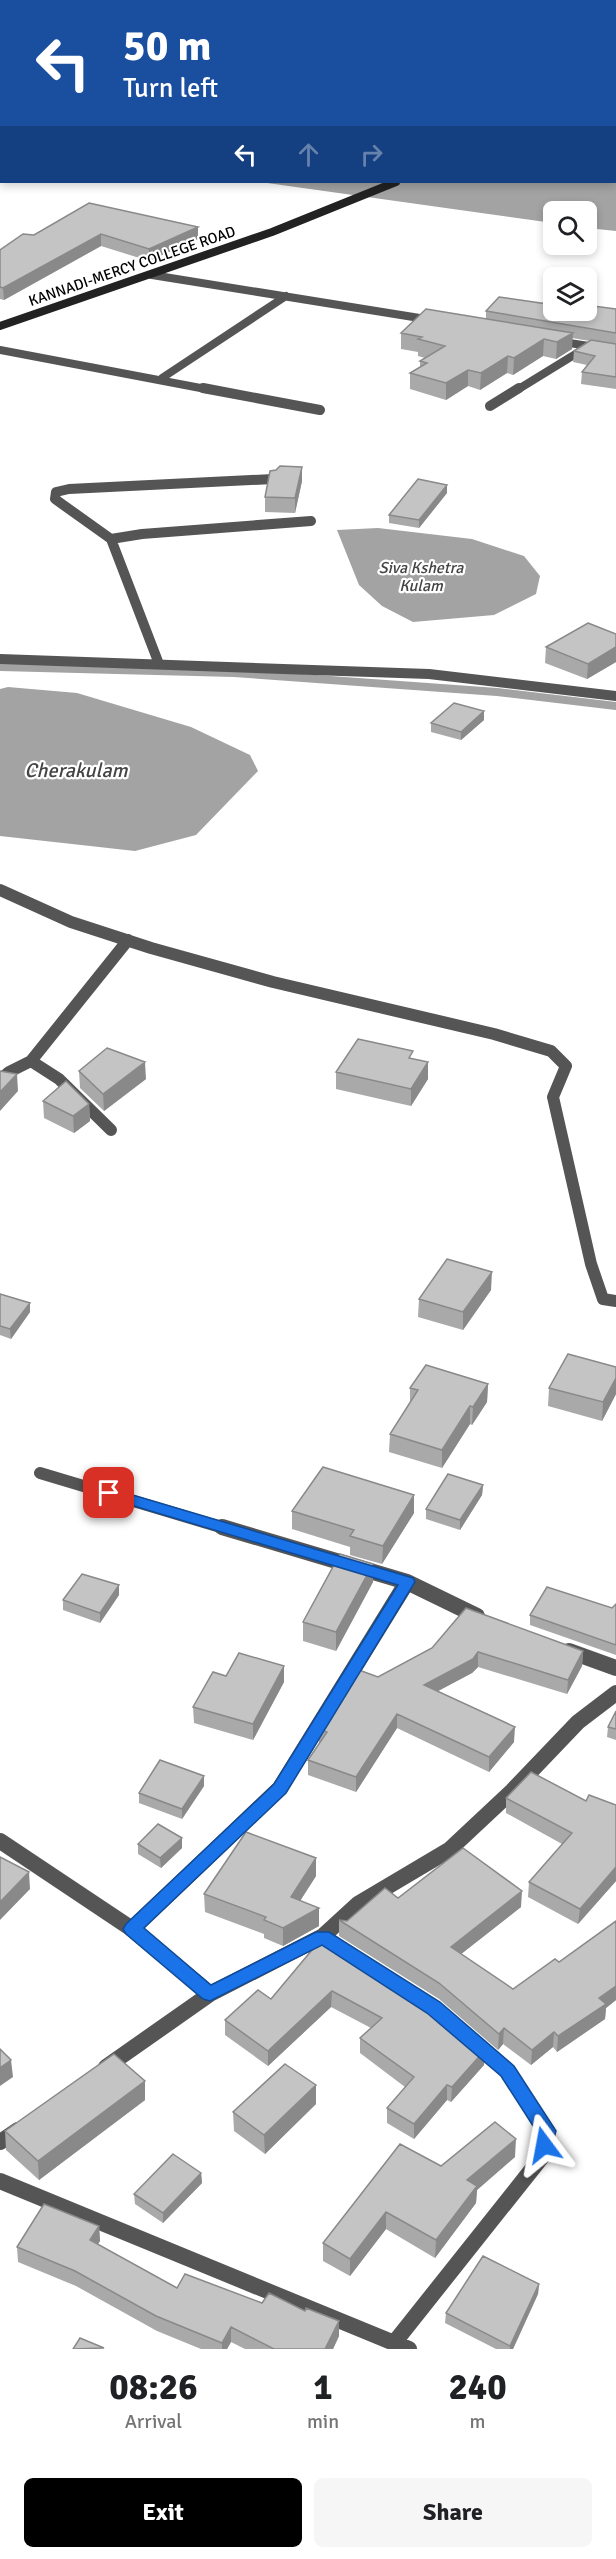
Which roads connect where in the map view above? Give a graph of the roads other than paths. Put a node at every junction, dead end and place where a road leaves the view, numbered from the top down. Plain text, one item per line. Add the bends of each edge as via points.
1 (394, 183) edge
2 (152, 275) junction
3 (286, 296) junction
4 (438, 321) edge
5 (0, 326) edge
6 (543, 339) edge
7 (588, 346) junction
8 (0, 350) edge
9 (616, 350) edge
10 (162, 378) junction
11 (490, 406) dead end
12 (320, 410) dead end
13 (273, 479) edge
14 (311, 521) dead end
15 (111, 539) junction
16 (0, 659) edge
17 (159, 664) junction
18 (616, 696) edge
19 (0, 890) edge
20 (128, 940) junction
21 (31, 1061) junction
22 (0, 1080) edge
23 (111, 1130) dead end
24 (616, 1301) edge
25 (40, 1473) dead end
26 (407, 1582) junction
27 (493, 1622) edge
28 (560, 1647) edge
29 (616, 1668) edge
30 (616, 1693) edge
31 (0, 1842) edge
32 (132, 1929) junction
33 (322, 1937) junction
34 (353, 1956) edge
35 (210, 1994) junction
36 (458, 2029) edge
37 (95, 2075) edge
38 (29, 2122) edge
39 (0, 2142) edge
40 (0, 2181) edge
41 (402, 2346) edge

1 - 2 main road, KANNADI-MERCY COLLEGE ROAD
2 - 3 street
2 - 5 main road, KANNADI-MERCY COLLEGE ROAD
3 - 4 street
3 - 10 street
6 - 7 street
7 - 9 street
7 - 11 street
8 - 10 street
10 - 12 street
13 - 15 street via 56,492 55,500
14 - 15 street
15 - 17 street
16 - 17 street
17 - 18 street via 429,674
19 - 20 street via 72,922
20 - 21 street
20 - 24 street via 273,982 551,1051 566,1066 553,1097 591,1264 603,1299
21 - 22 street
21 - 23 street via 59,1079
25 - 26 street
26 - 27 street via 460,1610
26 - 32 street via 280,1788
28 - 29 street
30 - 33 street via 578,1722 449,1850 358,1904
31 - 32 street
32 - 35 street
33 - 34 street
33 - 35 street
35 - 37 street
36 - 41 street via 507,2071 547,2131 541,2158
38 - 39 street
40 - 41 street

